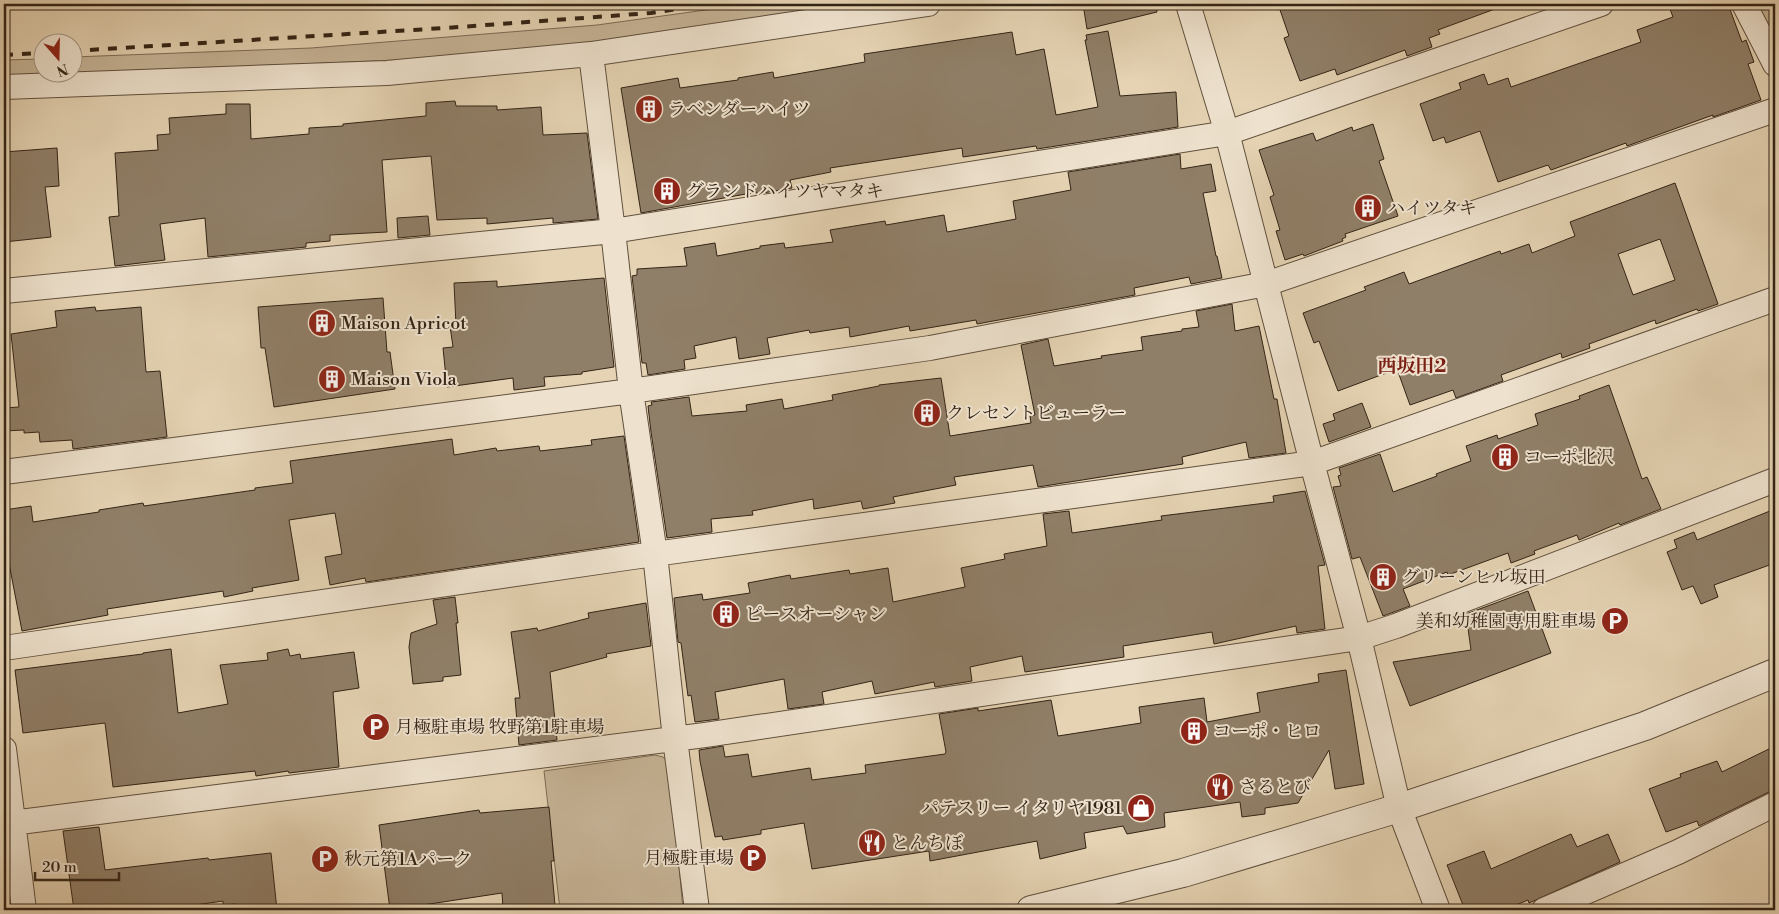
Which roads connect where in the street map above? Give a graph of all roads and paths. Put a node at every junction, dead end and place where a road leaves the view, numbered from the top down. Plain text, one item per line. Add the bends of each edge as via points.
1 (928, 4) edge
2 (1188, 4) edge
3 (1601, 4) edge
4 (1744, 4) edge
5 (592, 54) junction
6 (1775, 64) edge
7 (4, 87) edge
8 (1775, 110) edge
9 (1227, 132) junction
10 (613, 231) junction
11 (1266, 284) junction
12 (4, 291) edge
13 (1775, 299) edge
14 (631, 391) junction
15 (1312, 463) junction
16 (4, 472) edge
17 (1775, 480) edge
18 (655, 554) junction
19 (1359, 638) junction
20 (4, 648) edge
21 (1775, 673) edge
22 (675, 739) junction
23 (4, 749) edge
24 (1775, 804) edge
25 (1399, 808) junction
26 (8, 823) edge
27 (24, 910) edge
28 (697, 910) edge
29 (1032, 910) edge
30 (1438, 910) edge
31 (1544, 910) edge

1 - 5 street
2 - 9 street
3 - 9 street
4 - 6 street
5 - 7 street via 386,73
5 - 10 street
8 - 11 street
9 - 10 street
9 - 11 street
10 - 12 street
10 - 14 street
11 - 14 street via 930,348
11 - 15 street
13 - 15 street
14 - 16 street
14 - 18 street
15 - 18 street
15 - 19 street
17 - 19 street
18 - 20 street
18 - 22 street
19 - 22 street
19 - 25 street
21 - 25 street via 1645,726
22 - 26 street
22 - 28 street
23 - 26 street
24 - 31 street via 1678,852
25 - 29 street via 1184,872
25 - 30 street
26 - 27 street

